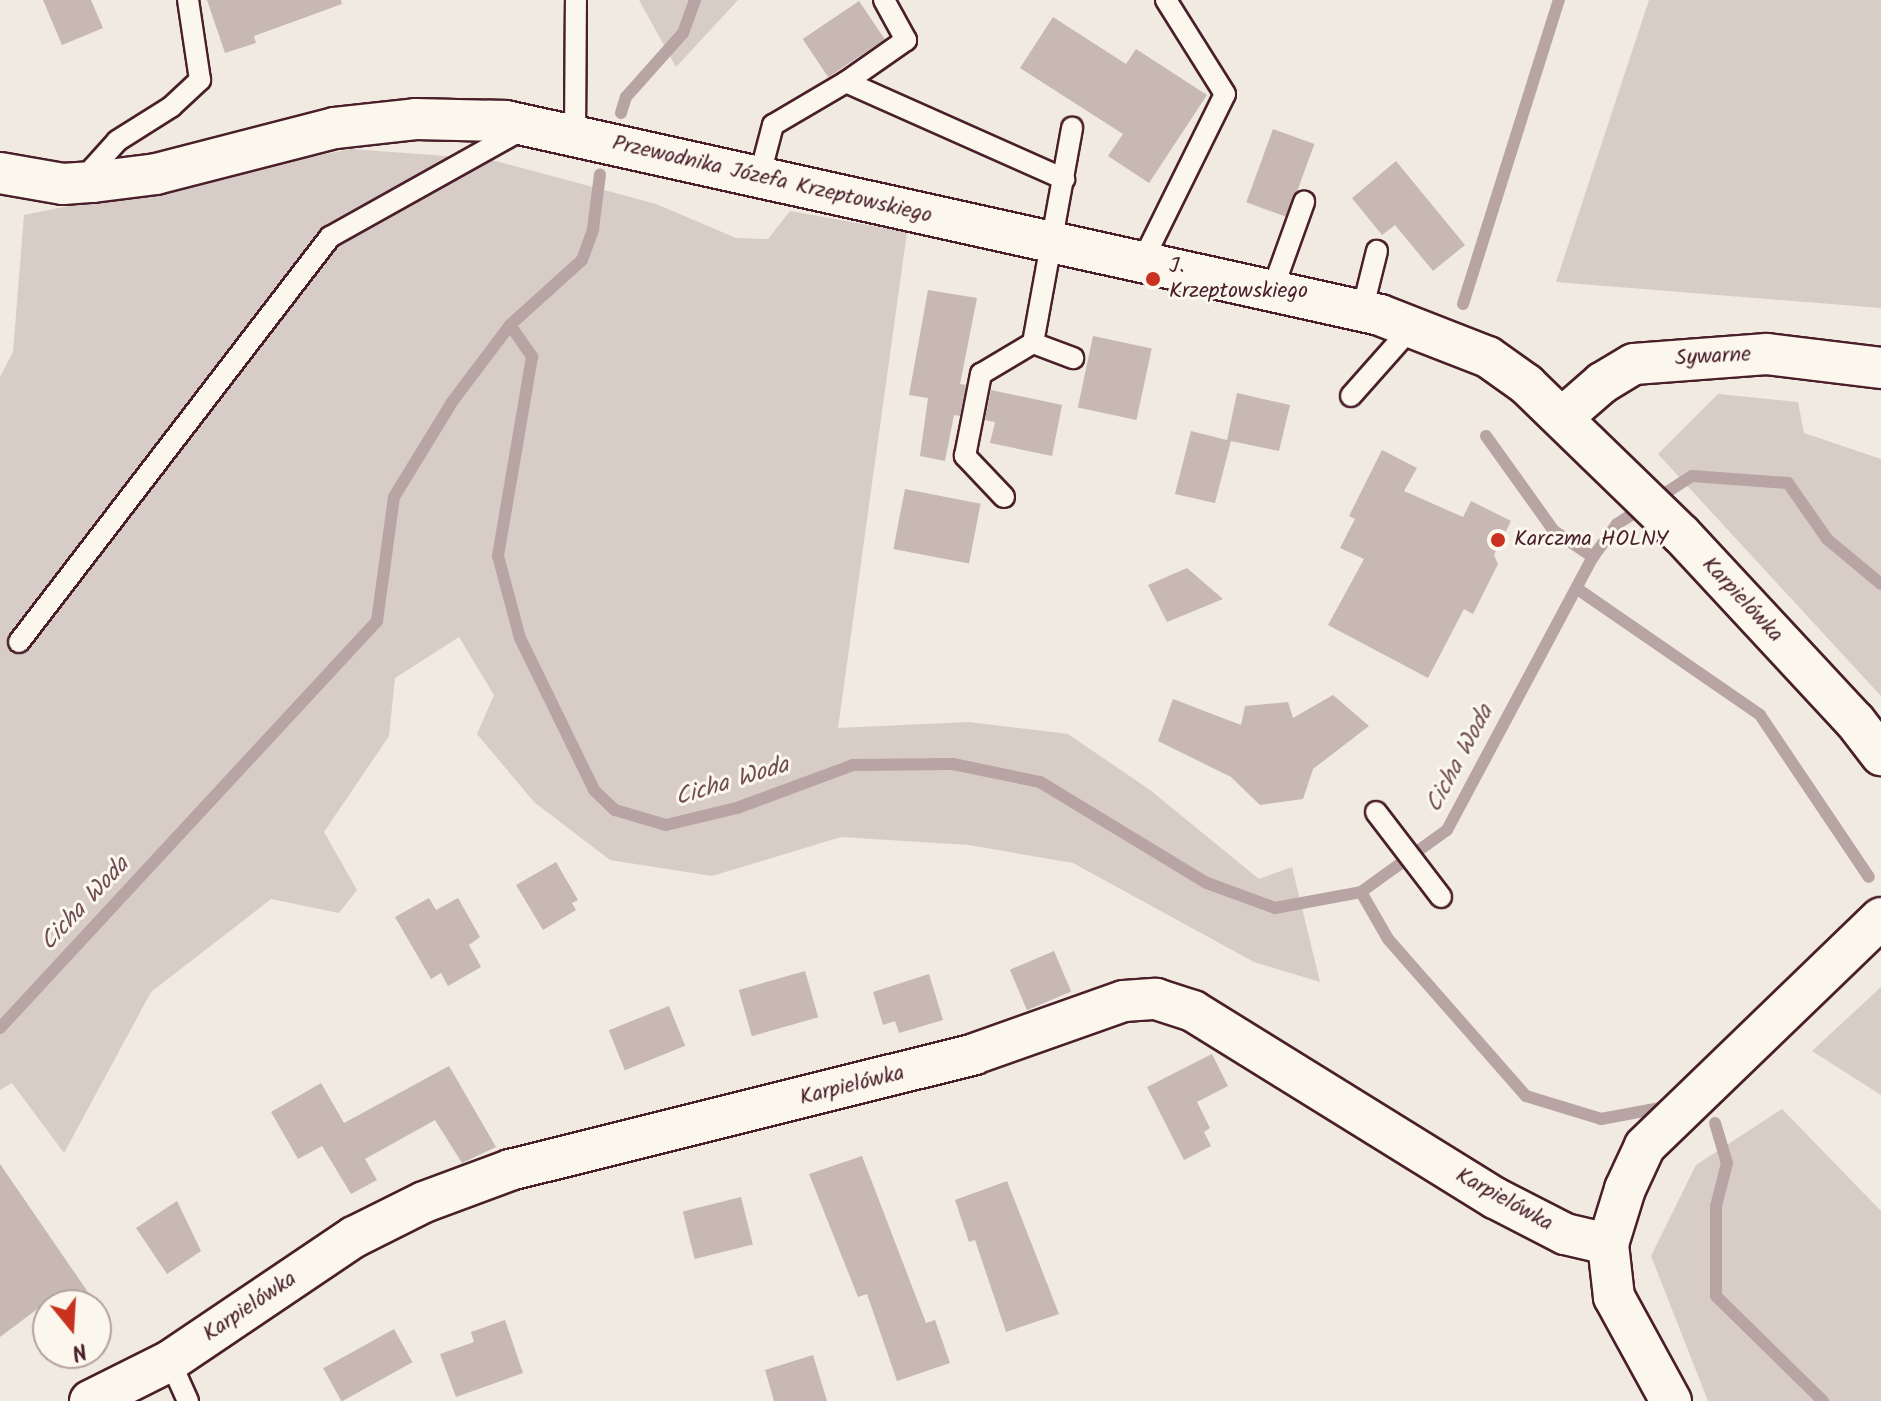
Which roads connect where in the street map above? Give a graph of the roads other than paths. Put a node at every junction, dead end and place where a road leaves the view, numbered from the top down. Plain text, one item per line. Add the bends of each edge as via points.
1 (188, 0) edge
2 (576, 0) edge
3 (884, 0) edge
4 (1166, 0) edge
5 (846, 82) junction
6 (528, 126) junction
7 (1072, 128) dead end
8 (575, 135) junction
9 (0, 173) edge
10 (759, 178) junction
11 (1064, 179) junction
12 (93, 182) junction
13 (1304, 202) dead end
14 (1053, 242) junction
15 (1377, 251) dead end
16 (1142, 262) junction
17 (1272, 291) junction
18 (1362, 311) junction
19 (1412, 327) junction
20 (1033, 343) junction
21 (1073, 358) dead end
22 (1881, 368) edge
23 (1526, 384) joint
24 (1351, 396) dead end
25 (1563, 417) junction
26 (1004, 497) dead end
27 (19, 642) dead end
28 (1881, 755) edge
29 (1376, 812) dead end
30 (1427, 876) dead end
31 (1881, 918) edge
32 (1608, 1244) junction
33 (170, 1361) junction
34 (90, 1401) edge
35 (188, 1401) edge
36 (1671, 1401) edge

1 - 12 lane via 200,80 171,107 117,141 93,168
2 - 8 lane
3 - 5 lane via 906,40
4 - 16 lane via 1225,94
5 - 10 lane via 773,125
5 - 11 lane
6 - 8 street, Przewodnika Józefa Krzeptowskiego
6 - 12 street, Przewodnika Józefa Krzeptowskiego via 458,119 349,126 156,174
6 - 27 lane via 330,237
7 - 11 lane
8 - 10 street, Przewodnika Józefa Krzeptowskiego
9 - 12 street, Przewodnika Józefa Krzeptowskiego via 63,184
10 - 14 street, Przewodnika Józefa Krzeptowskiego
11 - 14 lane
13 - 17 lane
14 - 16 street, Przewodnika Józefa Krzeptowskiego
14 - 20 lane
15 - 18 lane
16 - 17 street, Przewodnika Józefa Krzeptowskiego
17 - 18 street, Przewodnika Józefa Krzeptowskiego
18 - 19 street, Przewodnika Józefa Krzeptowskiego
19 - 23 street, Przewodnika Józefa Krzeptowskiego via 1488,357
19 - 24 lane
20 - 21 lane
20 - 26 lane via 981,374 965,456
22 - 25 street, Sywarne via 1767,354 1634,364
23 - 25 street, Karpielówka
25 - 28 street, Karpielówka via 1681,534
29 - 30 lane via 1441,897
31 - 32 street via 1645,1146
32 - 33 street, Karpielówka via 1565,1234 1495,1198 1193,1011 1156,999 1124,1001 974,1054 510,1170 424,1202 354,1237
32 - 36 street via 1614,1297
33 - 34 street, Karpielówka
33 - 35 lane

